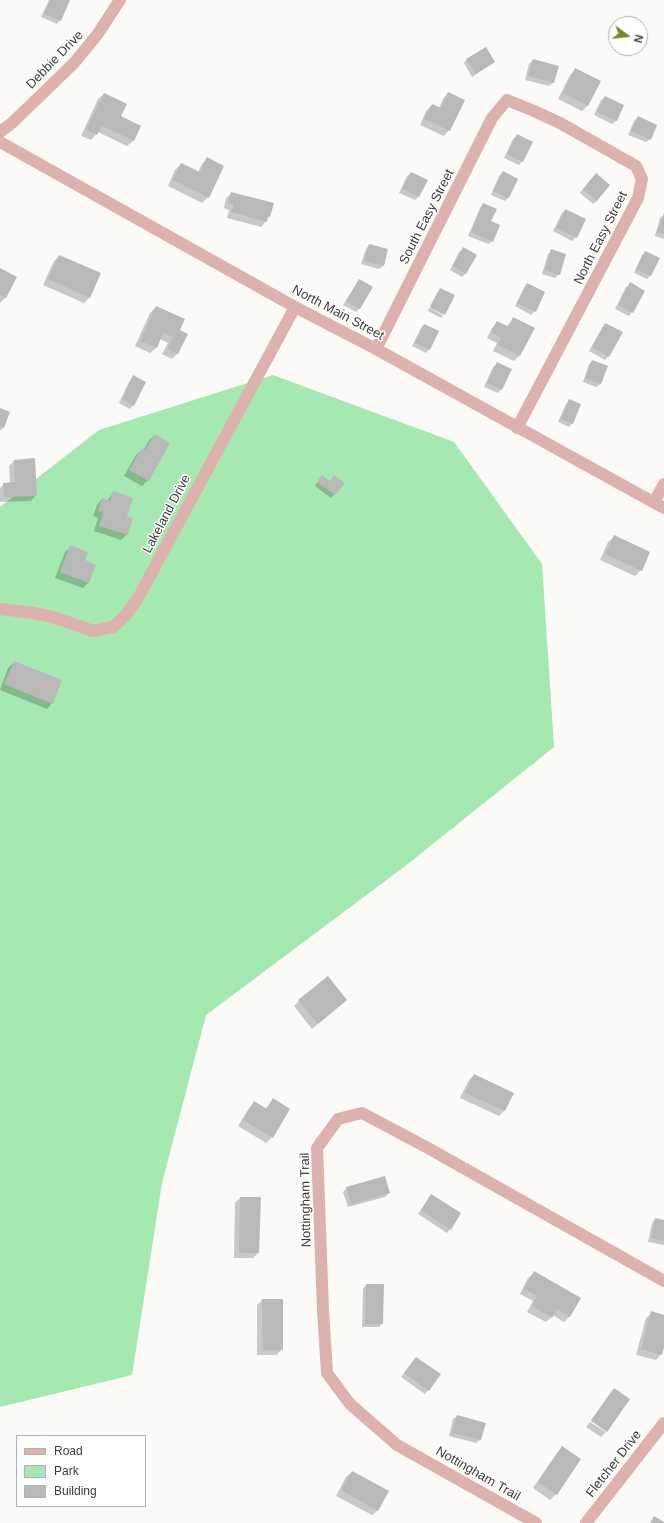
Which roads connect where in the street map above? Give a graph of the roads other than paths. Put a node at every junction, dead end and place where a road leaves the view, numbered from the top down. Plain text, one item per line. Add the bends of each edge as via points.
1 (120, 0) edge
2 (507, 100) joint
3 (0, 132) edge
4 (0, 142) edge
5 (295, 307) junction
6 (376, 349) junction
7 (517, 428) junction
8 (664, 484) edge
9 (659, 505) edge
10 (0, 609) edge
11 (664, 1281) edge
12 (664, 1422) edge
13 (536, 1523) edge
14 (586, 1523) edge

1 - 3 street, Debbie Drive via 97,35 74,63
2 - 6 street, South Easy Street via 492,118
2 - 7 street, North Easy Street via 560,123 636,166 642,179 638,198
4 - 5 street, North Main Street
5 - 6 street, North Main Street
5 - 10 street, Lakeland Drive via 137,600 125,616 113,628 93,631 53,617
6 - 7 street, North Main Street
7 - 9 street, North Main Street
8 - 9 street
11 - 13 street, Nottingham Trail via 422,1144 362,1113 338,1119 317,1148 327,1373 350,1404 397,1444
12 - 14 street, Fletcher Drive

